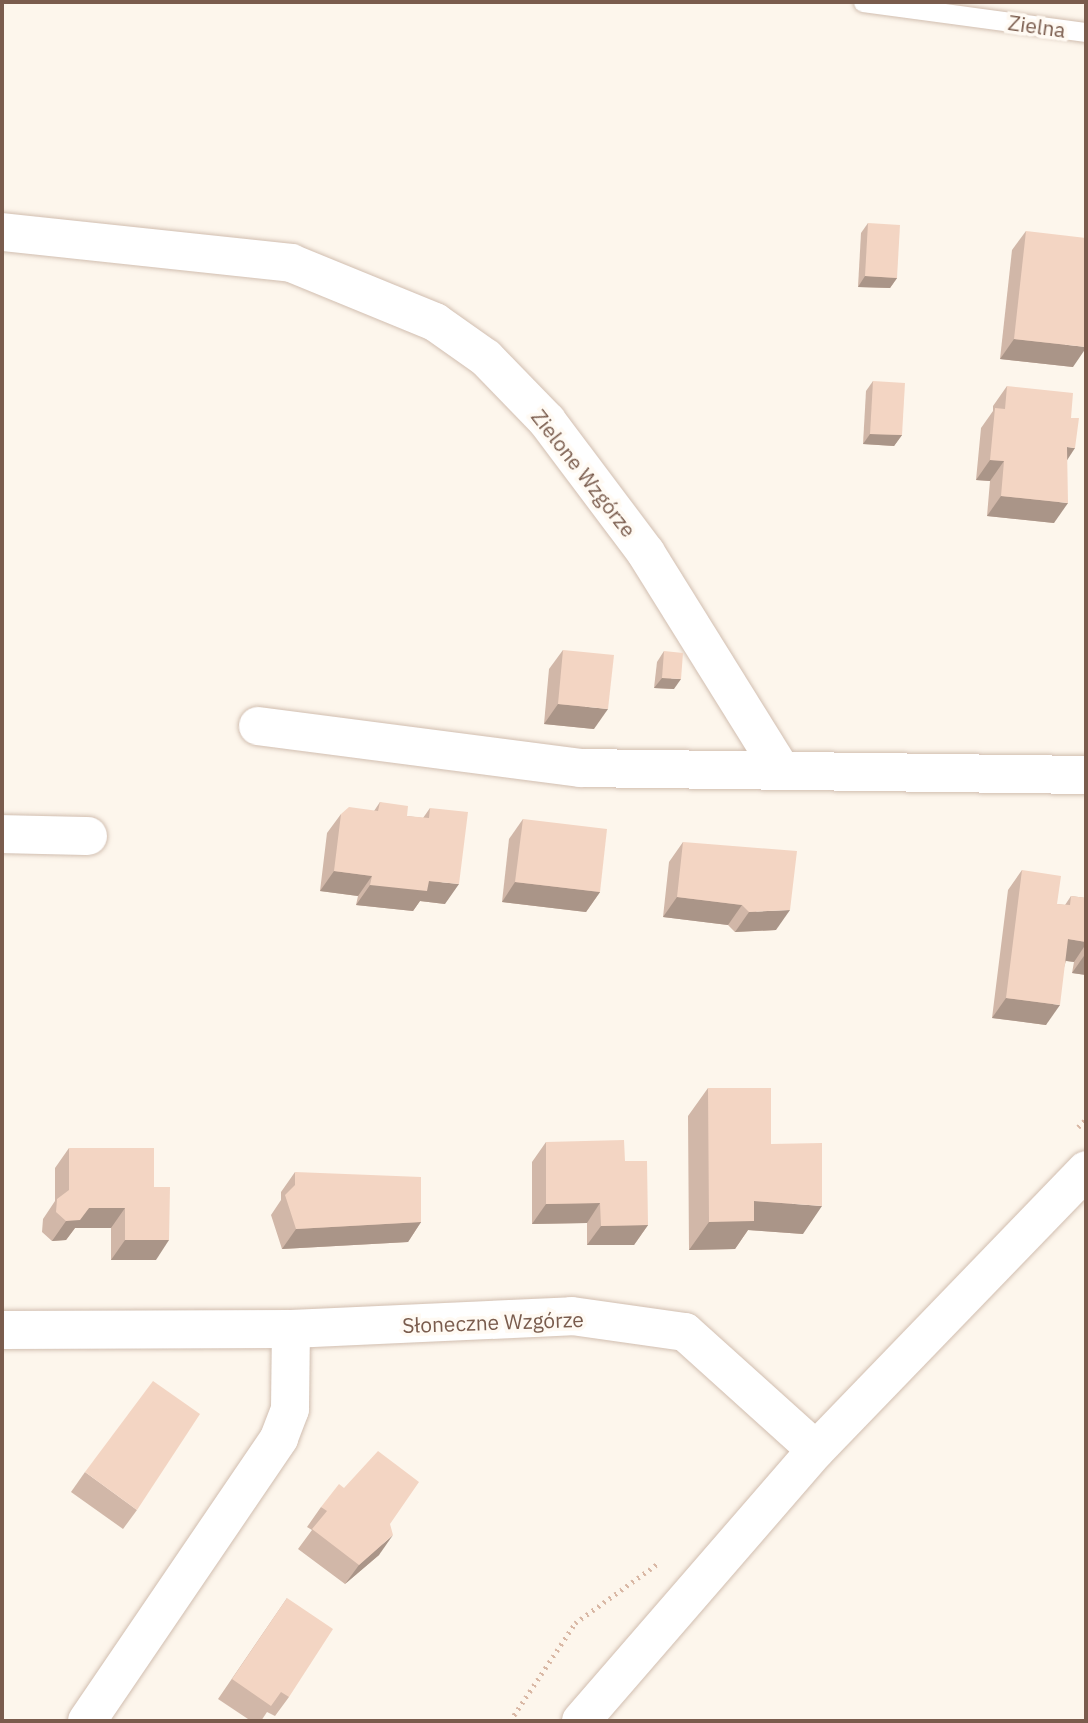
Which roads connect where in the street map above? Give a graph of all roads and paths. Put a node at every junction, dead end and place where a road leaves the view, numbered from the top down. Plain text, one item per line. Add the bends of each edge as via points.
1 (863, 2) edge
2 (1086, 32) edge
3 (2, 232) edge
4 (258, 726) dead end
5 (780, 768) junction
6 (1086, 775) edge
7 (2, 834) edge
8 (88, 835) dead end
9 (1086, 1170) edge
10 (291, 1329) junction
11 (2, 1331) edge
12 (816, 1450) junction
13 (87, 1721) edge
14 (582, 1721) edge

1 - 2 lane, Zielna
3 - 5 street, Zielone Wzgórze via 291,263 435,322 486,358 547,421 646,554
4 - 5 street via 580,768
5 - 6 street
7 - 8 street
9 - 12 street
10 - 11 street, Słoneczne Wzgórze
10 - 12 street, Słoneczne Wzgórze via 572,1316 685,1332
10 - 13 street via 290,1409 279,1438
12 - 14 street

